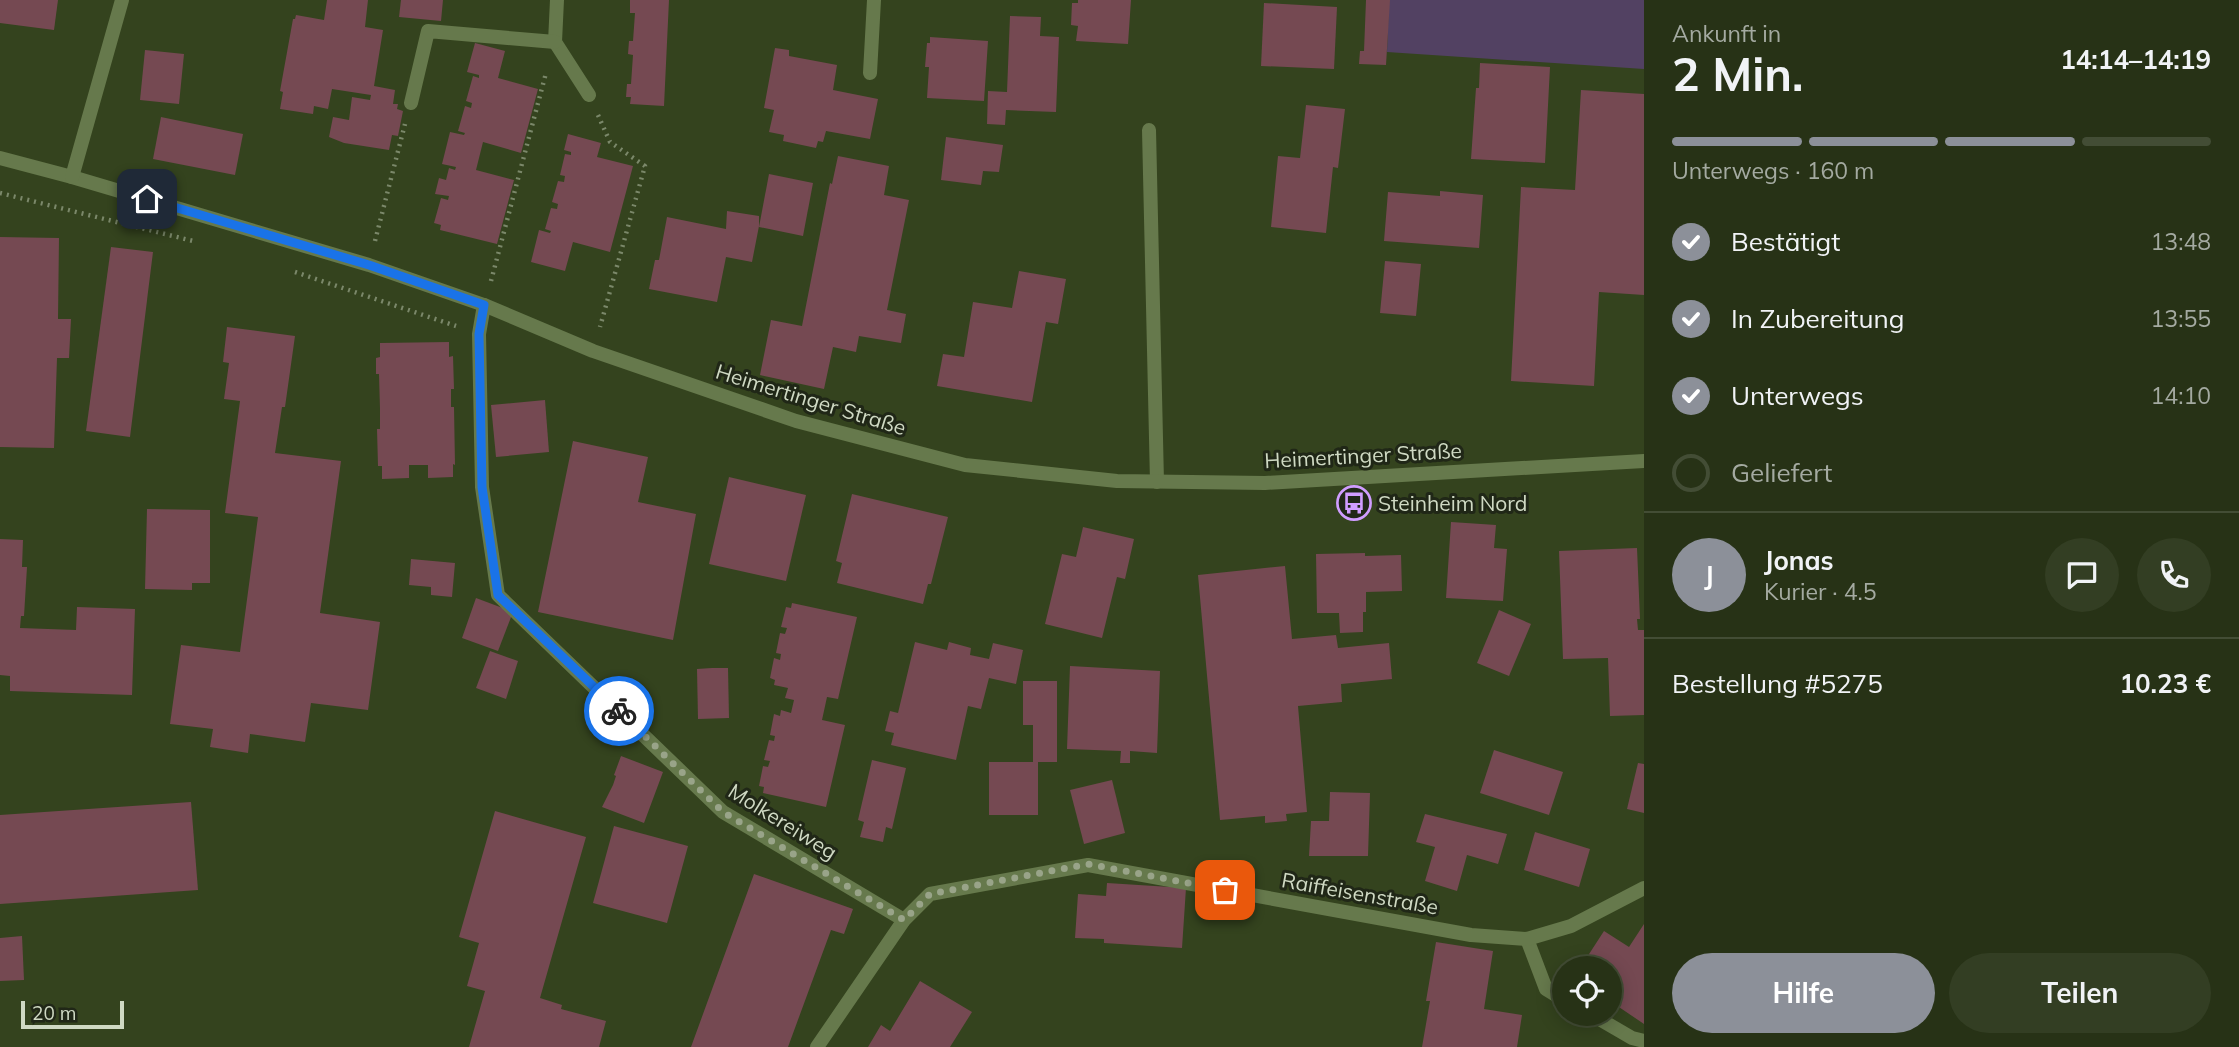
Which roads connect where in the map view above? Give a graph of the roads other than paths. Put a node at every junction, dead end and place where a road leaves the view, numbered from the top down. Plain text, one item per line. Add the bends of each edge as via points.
1 (121, 0) edge
2 (557, 0) edge
3 (874, 0) edge
4 (555, 42) junction
5 (870, 73) dead end
6 (589, 95) road end
7 (411, 103) road end
8 (1149, 130) dead end
9 (0, 158) edge
10 (72, 177) junction
11 (484, 305) junction
12 (1644, 461) edge
13 (1157, 482) junction
14 (1644, 888) edge
15 (904, 920) junction
16 (1527, 939) junction
17 (1552, 993) edge
18 (1611, 1026) edge
19 (1644, 1041) edge
20 (817, 1047) edge

1 - 10 street
2 - 4 street
3 - 5 street
4 - 6 street
4 - 7 street via 428,31
8 - 13 street
9 - 10 street, Heimertinger Straße
10 - 11 street, Heimertinger Straße via 369,265
11 - 13 street, Heimertinger Straße via 593,351 796,421 965,465
11 - 15 street, Molkereiweg via 479,334 482,487 498,595 723,812
12 - 13 street, Heimertinger Straße via 1265,483
14 - 16 street, Raiffeisenstraße via 1571,926
15 - 16 street, Raiffeisenstraße via 930,894 1088,864 1471,935
15 - 20 street, Raiffeisenstraße
16 - 17 street via 1546,989
18 - 19 street

